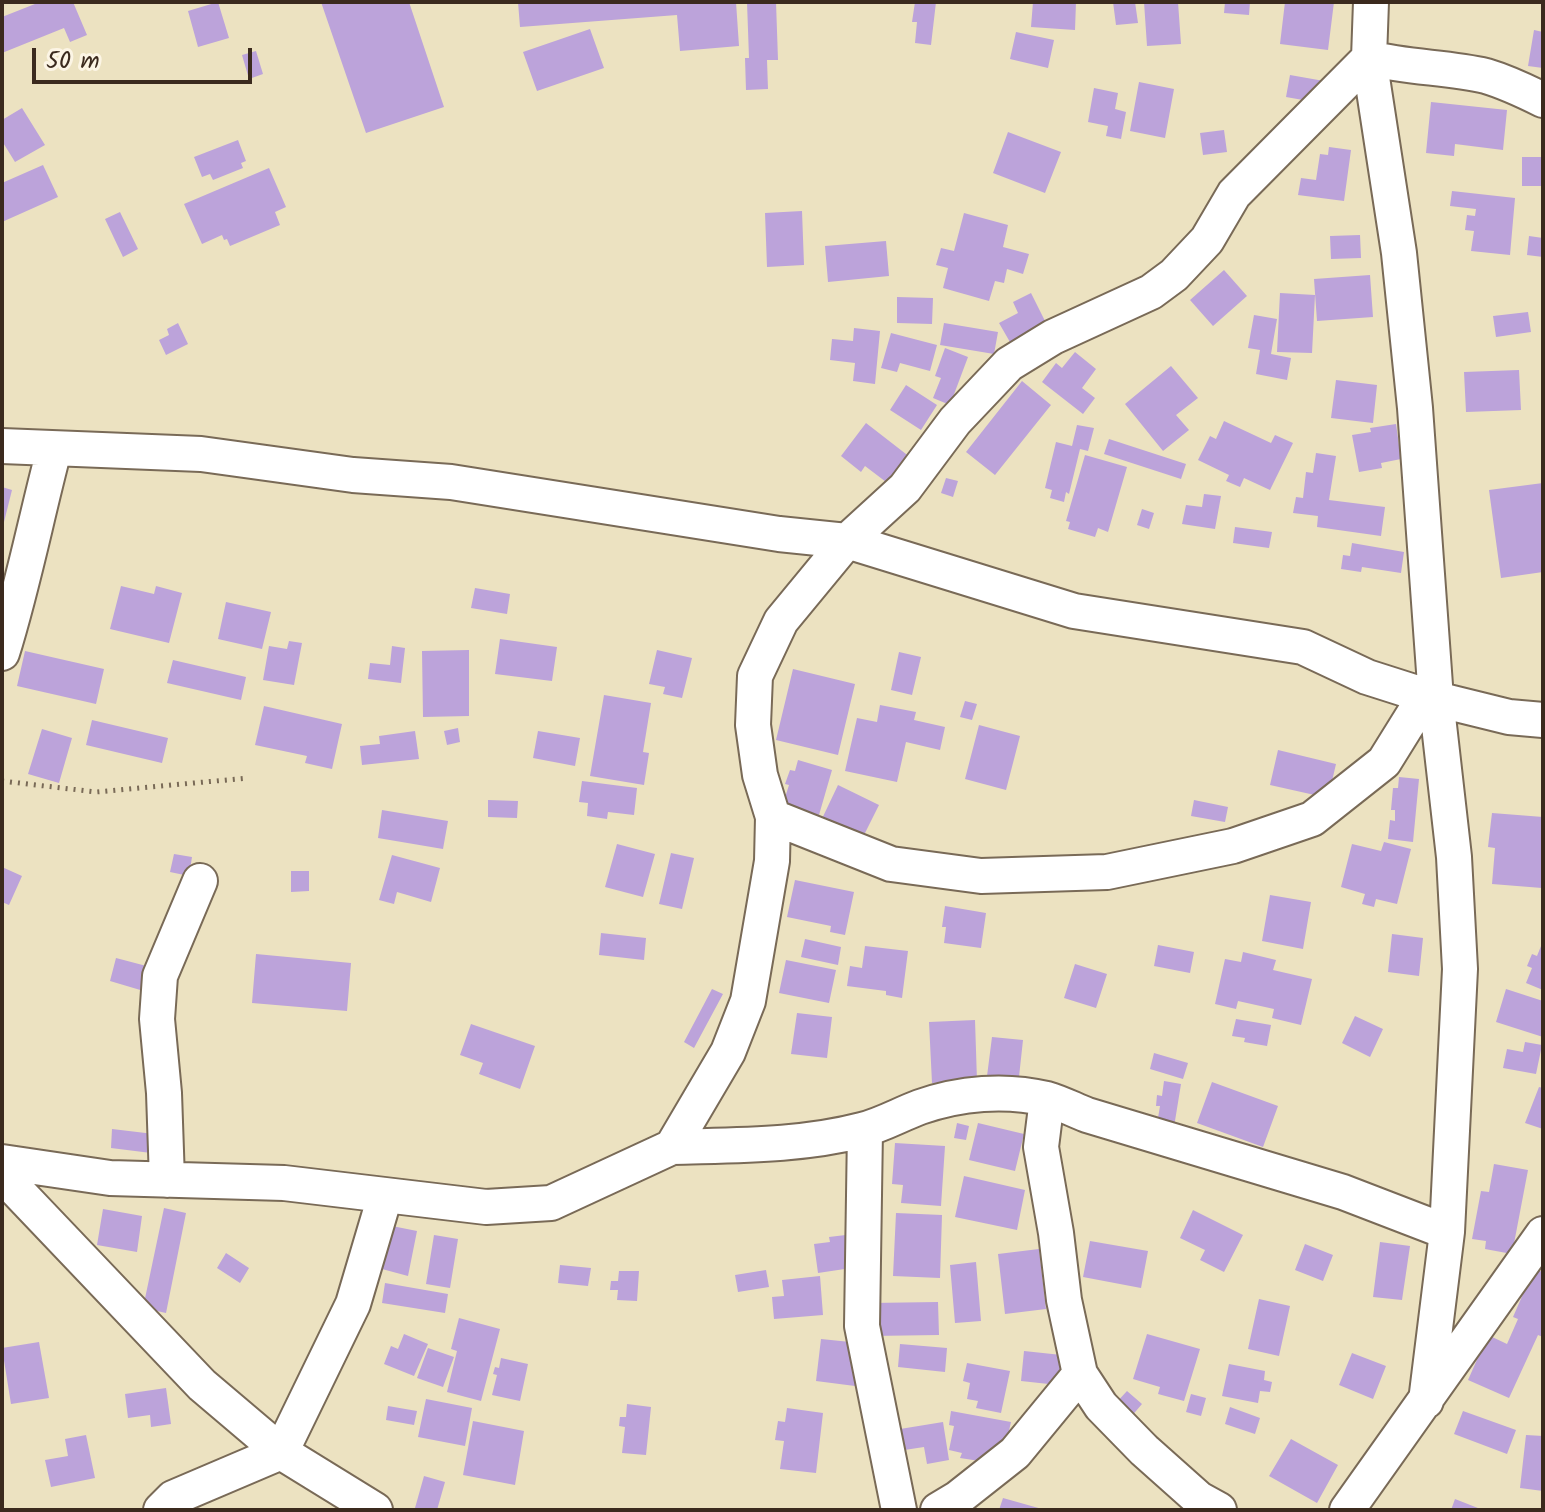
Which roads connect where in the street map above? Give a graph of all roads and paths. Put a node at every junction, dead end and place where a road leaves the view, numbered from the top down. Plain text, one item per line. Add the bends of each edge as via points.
1 (1371, 2) edge
2 (1369, 58) junction
3 (1543, 100) edge
4 (2, 446) edge
5 (54, 450) junction
6 (847, 541) junction
7 (2, 653) edge
8 (1431, 697) junction
9 (1543, 720) edge
10 (248, 778) dead end
11 (2, 781) edge
12 (773, 817) junction
13 (200, 881) dead end
14 (1047, 1099) junction
15 (865, 1130) junction
16 (672, 1147) junction
17 (2, 1162) edge
18 (2, 1175) edge
19 (167, 1180) junction
20 (385, 1196) junction
21 (1447, 1232) junction
22 (1543, 1234) edge
23 (1080, 1374) junction
24 (1426, 1401) junction
25 (281, 1452) junction
26 (161, 1510) edge
27 (375, 1510) edge
28 (899, 1510) edge
29 (938, 1510) edge
30 (1219, 1510) edge
31 (1347, 1510) edge

1 - 2 street
2 - 3 street via 1484,76
2 - 6 street via 1234,194 1207,240 1174,275 1151,292 1066,330 1009,364 955,421 905,488
2 - 8 street via 1399,253 1415,408
4 - 5 street
5 - 6 street via 201,454 451,482
5 - 7 street
6 - 8 street via 1074,611 1303,647 1367,677
6 - 12 street via 781,621 755,676 753,725
8 - 9 street
8 - 12 street via 1384,762 1312,819 1233,846 1107,872 981,876 891,864
8 - 21 street via 1454,857 1460,969
10 - 11 path via 96,792
12 - 16 street via 770,875 748,1001 728,1052
13 - 19 street via 160,976 157,1019
14 - 15 street via 972,1093 922,1106
14 - 21 street via 1343,1192
14 - 23 street via 1041,1147
15 - 16 street via 759,1145
15 - 28 street via 862,1326
16 - 20 street via 551,1203 486,1207
17 - 19 street via 110,1178
18 - 25 street via 202,1385
19 - 20 street via 284,1183
20 - 25 street via 353,1304
21 - 24 street
22 - 24 street
23 - 29 street via 1015,1453
23 - 30 street via 1101,1406 1144,1450
24 - 31 street
25 - 26 street via 173,1498
25 - 27 street

